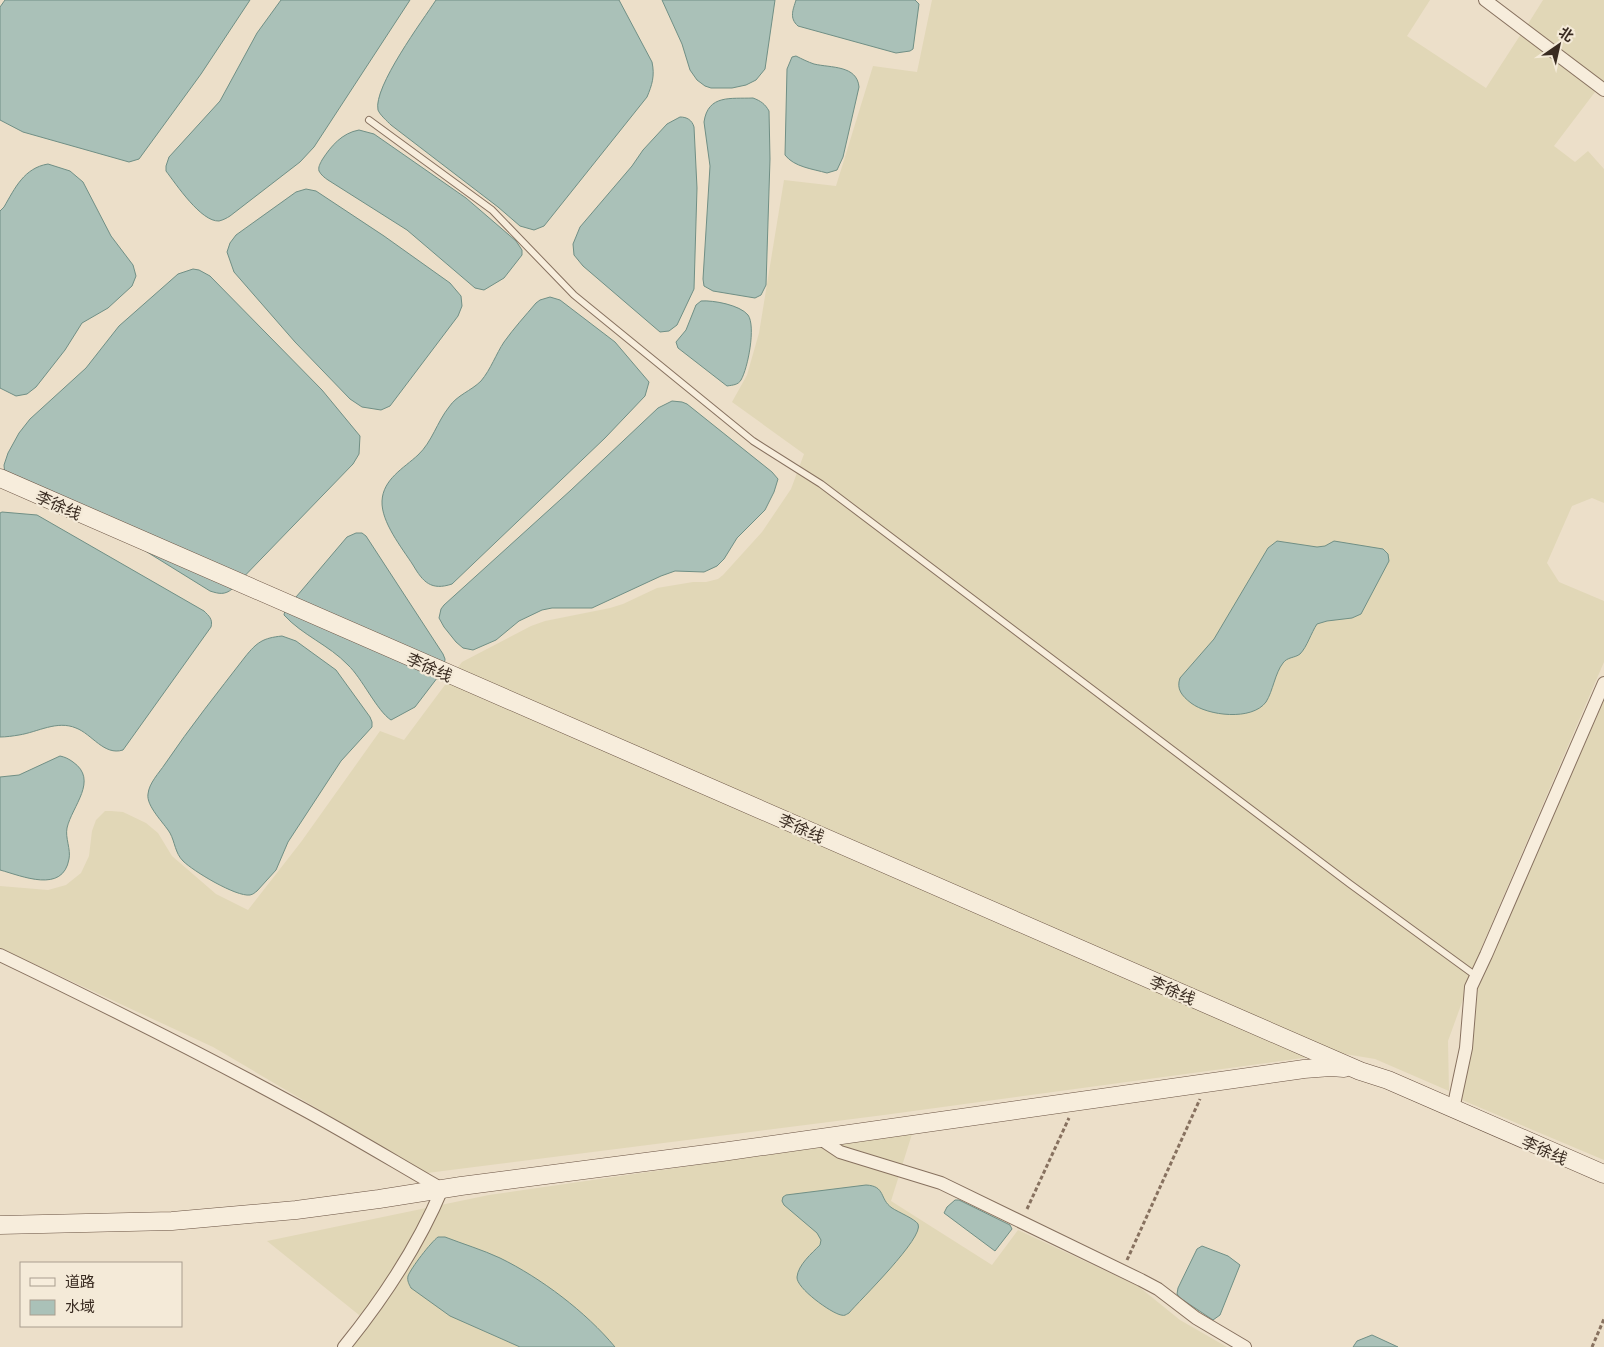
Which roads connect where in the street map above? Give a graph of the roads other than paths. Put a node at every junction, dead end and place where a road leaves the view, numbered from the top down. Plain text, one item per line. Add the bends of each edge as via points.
1 (1485, 0) edge
2 (1604, 90) edge
3 (369, 120) dead end
4 (0, 478) edge
5 (1604, 683) edge
6 (0, 955) edge
7 (1476, 976) junction
8 (1360, 1071) junction
9 (1454, 1109) junction
10 (819, 1138) junction
11 (1604, 1174) edge
12 (442, 1189) junction
13 (0, 1224) edge
14 (344, 1347) edge
15 (1245, 1347) edge

1 - 2 street
3 - 7 lane via 492,210 574,295 753,441 821,484
4 - 8 main road, 李徐线
5 - 7 street
6 - 12 street via 233,1071
7 - 9 street via 1471,986 1466,1048
8 - 9 main road, 李徐线
8 - 10 main road via 1318,1068
9 - 11 main road, 李徐线
10 - 12 main road
10 - 15 street via 840,1152 941,1183 1122,1271 1158,1289 1196,1318
12 - 13 main road via 361,1202 172,1222
12 - 14 street via 429,1221 404,1264

